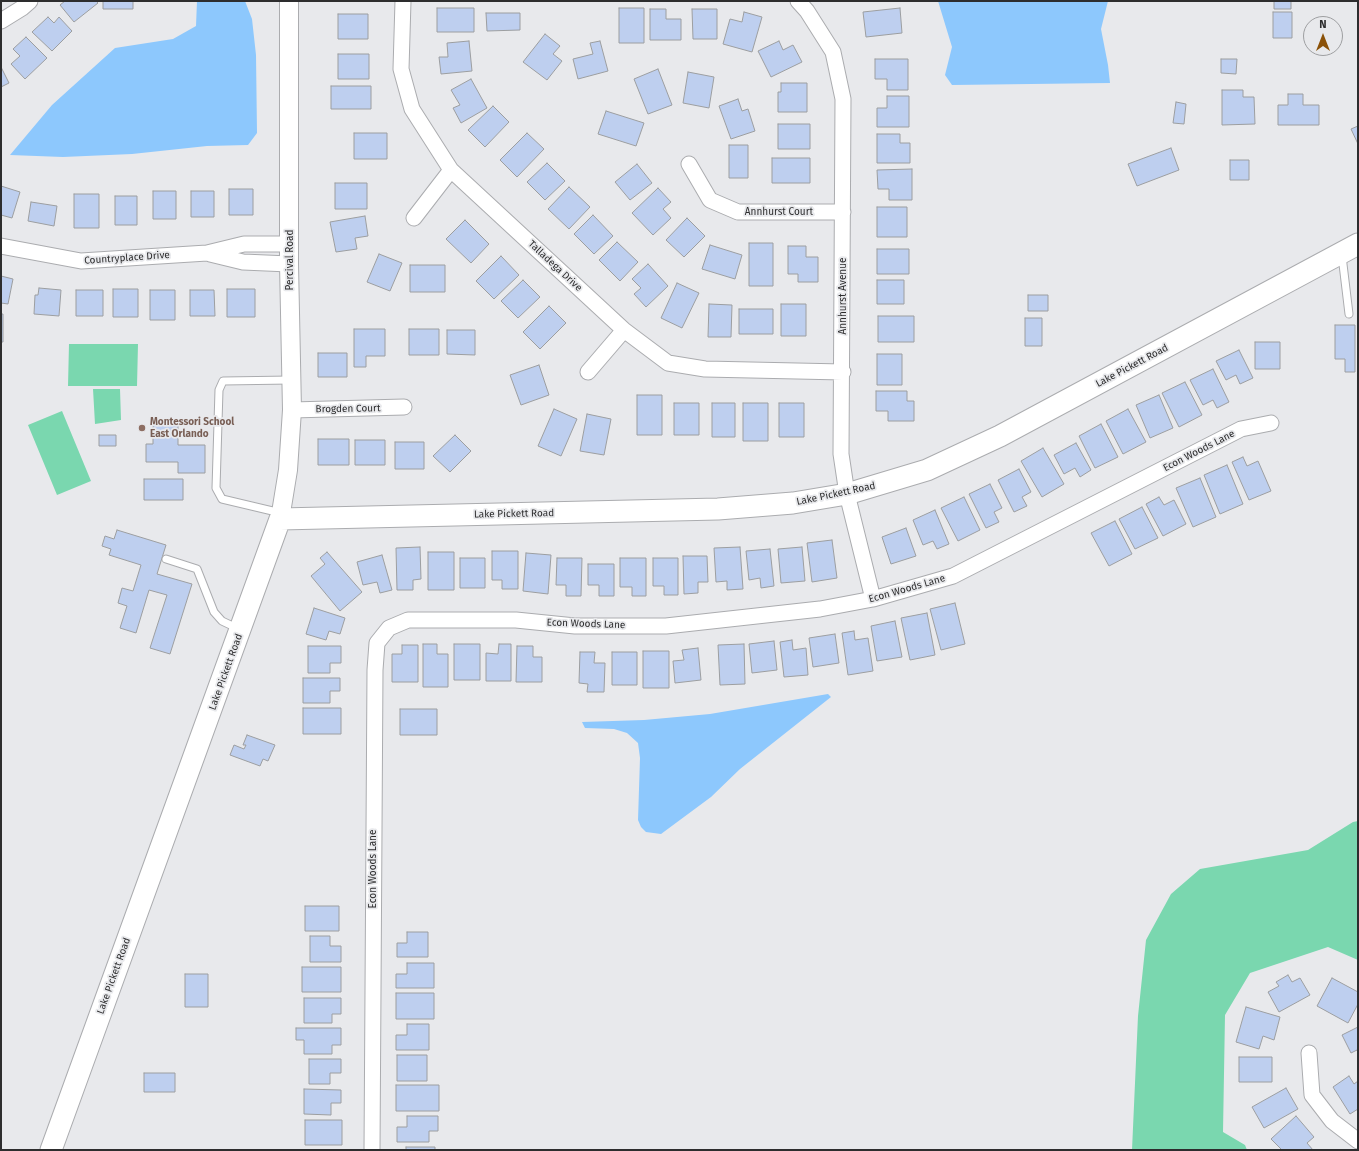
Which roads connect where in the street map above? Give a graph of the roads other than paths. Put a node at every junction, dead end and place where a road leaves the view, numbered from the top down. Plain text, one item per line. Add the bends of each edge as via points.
1 (30, 1) edge
2 (289, 1) edge
3 (403, 1) edge
4 (798, 1) edge
5 (1, 21) edge
6 (689, 164) dead end
7 (451, 170) junction
8 (843, 212) junction
9 (414, 218) dead end
10 (289, 244) junction
11 (1, 246) edge
12 (1350, 249) edge
13 (207, 253) junction
14 (289, 264) junction
15 (1349, 314) dead end
16 (624, 330) junction
17 (588, 372) dead end
18 (843, 372) junction
19 (292, 380) junction
20 (404, 407) dead end
21 (292, 410) junction
22 (1271, 423) dead end
23 (847, 494) junction
24 (281, 516) junction
25 (166, 560) dead end
26 (873, 599) junction
27 (241, 630) junction
28 (1309, 1053) dead end
29 (1358, 1141) edge
30 (51, 1150) edge
31 (372, 1150) edge

1 - 5 street
2 - 10 street, Percival Road
3 - 7 street, Talladega Drive via 401,69 412,109
4 - 8 street, Annhurst Avenue via 808,10 833,52 843,99
6 - 8 street, Annhurst Court via 710,200 738,212
7 - 9 street
7 - 16 street, Talladega Drive
8 - 18 street, Annhurst Avenue
10 - 13 street, Countryplace Drive via 244,244
10 - 14 street, Percival Road
11 - 13 street, Countryplace Drive via 81,261
12 - 15 lane
12 - 23 main road, Lake Pickett Road via 1000,436 927,470
13 - 14 street, Countryplace Drive via 243,262
14 - 19 street, Percival Road
16 - 17 street
16 - 18 street, Talladega Drive via 668,363 705,369
18 - 23 street, Annhurst Avenue via 841,454
19 - 21 street, Percival Road
19 - 24 lane via 224,381 219,390 216,488 222,499
20 - 21 street, Brogden Court
21 - 24 street, Percival Road via 288,470
22 - 26 street, Econ Woods Lane via 1241,429 953,576
23 - 24 main road, Lake Pickett Road via 794,503 718,509
23 - 26 street, Annhurst Avenue
24 - 27 main road, Lake Pickett Road
25 - 27 lane via 197,569 214,612 222,621
26 - 31 street, Econ Woods Lane via 820,609 666,626 575,626 516,620 408,620 389,628 377,643 375,670
27 - 30 main road, Lake Pickett Road
28 - 29 street via 1312,1095 1332,1121

